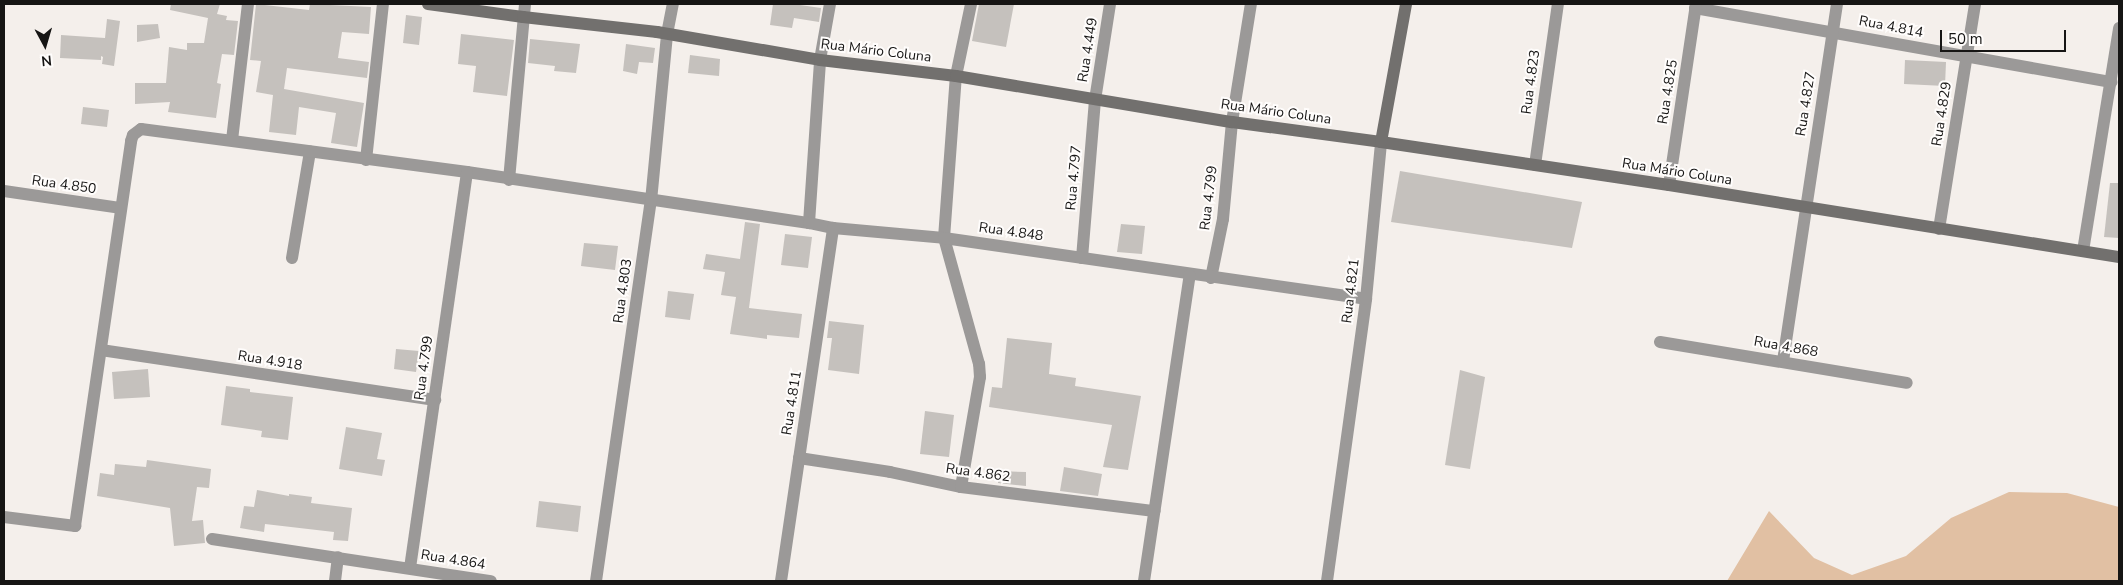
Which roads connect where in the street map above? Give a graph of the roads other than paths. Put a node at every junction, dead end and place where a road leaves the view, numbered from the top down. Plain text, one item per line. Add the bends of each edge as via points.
1 (248, 4) edge
2 (383, 4) edge
3 (428, 4) edge
4 (526, 4) edge
5 (673, 4) edge
6 (830, 4) edge
7 (970, 4) edge
8 (1110, 4) edge
9 (1251, 4) edge
10 (1406, 4) edge
11 (1558, 4) edge
12 (1837, 4) edge
13 (1975, 4) edge
14 (1695, 6) edge
15 (523, 17) junction
16 (2119, 28) edge
17 (1833, 31) junction
18 (667, 34) junction
19 (1967, 56) junction
20 (820, 60) junction
21 (956, 76) junction
22 (2111, 82) junction
23 (1095, 100) junction
24 (1232, 122) junction
25 (232, 140) junction
26 (1381, 142) junction
27 (310, 152) junction
28 (366, 160) junction
29 (1535, 165) junction
30 (467, 172) junction
31 (509, 180) junction
32 (1668, 185) junction
33 (4, 191) edge
34 (651, 201) junction
35 (120, 208) junction
36 (1806, 208) junction
37 (809, 223) junction
38 (833, 228) junction
39 (1940, 229) junction
40 (944, 238) junction
41 (2083, 252) junction
42 (2119, 257) edge
43 (292, 258) dead end
44 (1082, 258) junction
45 (1190, 275) junction
46 (1211, 278) junction
47 (1366, 299) junction
48 (1660, 342) dead end
49 (101, 350) junction
50 (1783, 361) junction
51 (1907, 383) dead end
52 (435, 400) junction
53 (799, 458) junction
54 (961, 487) junction
55 (1155, 511) junction
56 (4, 517) edge
57 (212, 539) dead end
58 (338, 557) junction
59 (410, 568) junction
60 (335, 581) edge
61 (491, 581) edge
62 (596, 581) edge
63 (781, 581) edge
64 (1144, 581) edge
65 (1327, 581) edge

1 - 25 street
2 - 28 street
3 - 15 main road, Rua Mário Coluna
4 - 15 street
5 - 18 street, Rua 4.803
6 - 20 street
7 - 21 street
8 - 23 street, Rua 4.449
9 - 24 street, Rua 4.799
10 - 26 main road, Rua 4.821
11 - 29 street, Rua 4.823
12 - 17 street, Rua 4.827
13 - 19 street, Rua 4.829
14 - 17 street, Rua 4.814
14 - 32 street, Rua 4.825
15 - 18 main road, Rua Mário Coluna
15 - 31 street
16 - 22 street
17 - 19 street, Rua 4.814
17 - 36 street, Rua 4.827
18 - 20 main road, Rua Mário Coluna
18 - 34 street, Rua 4.803
19 - 22 street, Rua 4.814
19 - 39 street, Rua 4.829
20 - 21 main road, Rua Mário Coluna
20 - 37 street
21 - 23 main road, Rua Mário Coluna
21 - 40 street
22 - 41 street
23 - 24 main road, Rua Mário Coluna
23 - 44 street, Rua 4.797
24 - 26 main road, Rua Mário Coluna
24 - 46 street, Rua 4.799 via 1223,219
25 - 27 street, Rua 4.848
25 - 35 street, Rua 4.848 via 150,129 137,131 131,141
26 - 29 main road, Rua Mário Coluna
26 - 47 street, Rua 4.821
27 - 28 street, Rua 4.848
27 - 43 street
28 - 30 street, Rua 4.848
29 - 32 main road, Rua Mário Coluna
30 - 31 street, Rua 4.848
30 - 52 street, Rua 4.799
31 - 34 street, Rua 4.848
32 - 36 main road, Rua Mário Coluna
33 - 35 street, Rua 4.850
34 - 37 street, Rua 4.848
34 - 62 street, Rua 4.803
35 - 49 street
36 - 39 main road, Rua Mário Coluna
36 - 50 street, Rua 4.827
37 - 38 street, Rua 4.848
38 - 40 street, Rua 4.848
38 - 53 street, Rua 4.811
39 - 41 main road, Rua Mário Coluna
40 - 44 street, Rua 4.848
40 - 54 street via 979,364
41 - 42 main road, Rua Mário Coluna
44 - 45 street, Rua 4.848
45 - 46 street, Rua 4.848
45 - 55 street
46 - 47 street, Rua 4.848
47 - 65 street, Rua 4.821
48 - 50 street, Rua 4.868
49 - 52 street, Rua 4.918
49 - 56 street via 75,526
50 - 51 street, Rua 4.868
52 - 59 street, Rua 4.799
53 - 54 street, Rua 4.862
53 - 63 street, Rua 4.811
54 - 55 street, Rua 4.862
55 - 64 street
57 - 58 street, Rua 4.864
58 - 59 street, Rua 4.864
58 - 60 street
59 - 61 street, Rua 4.864

